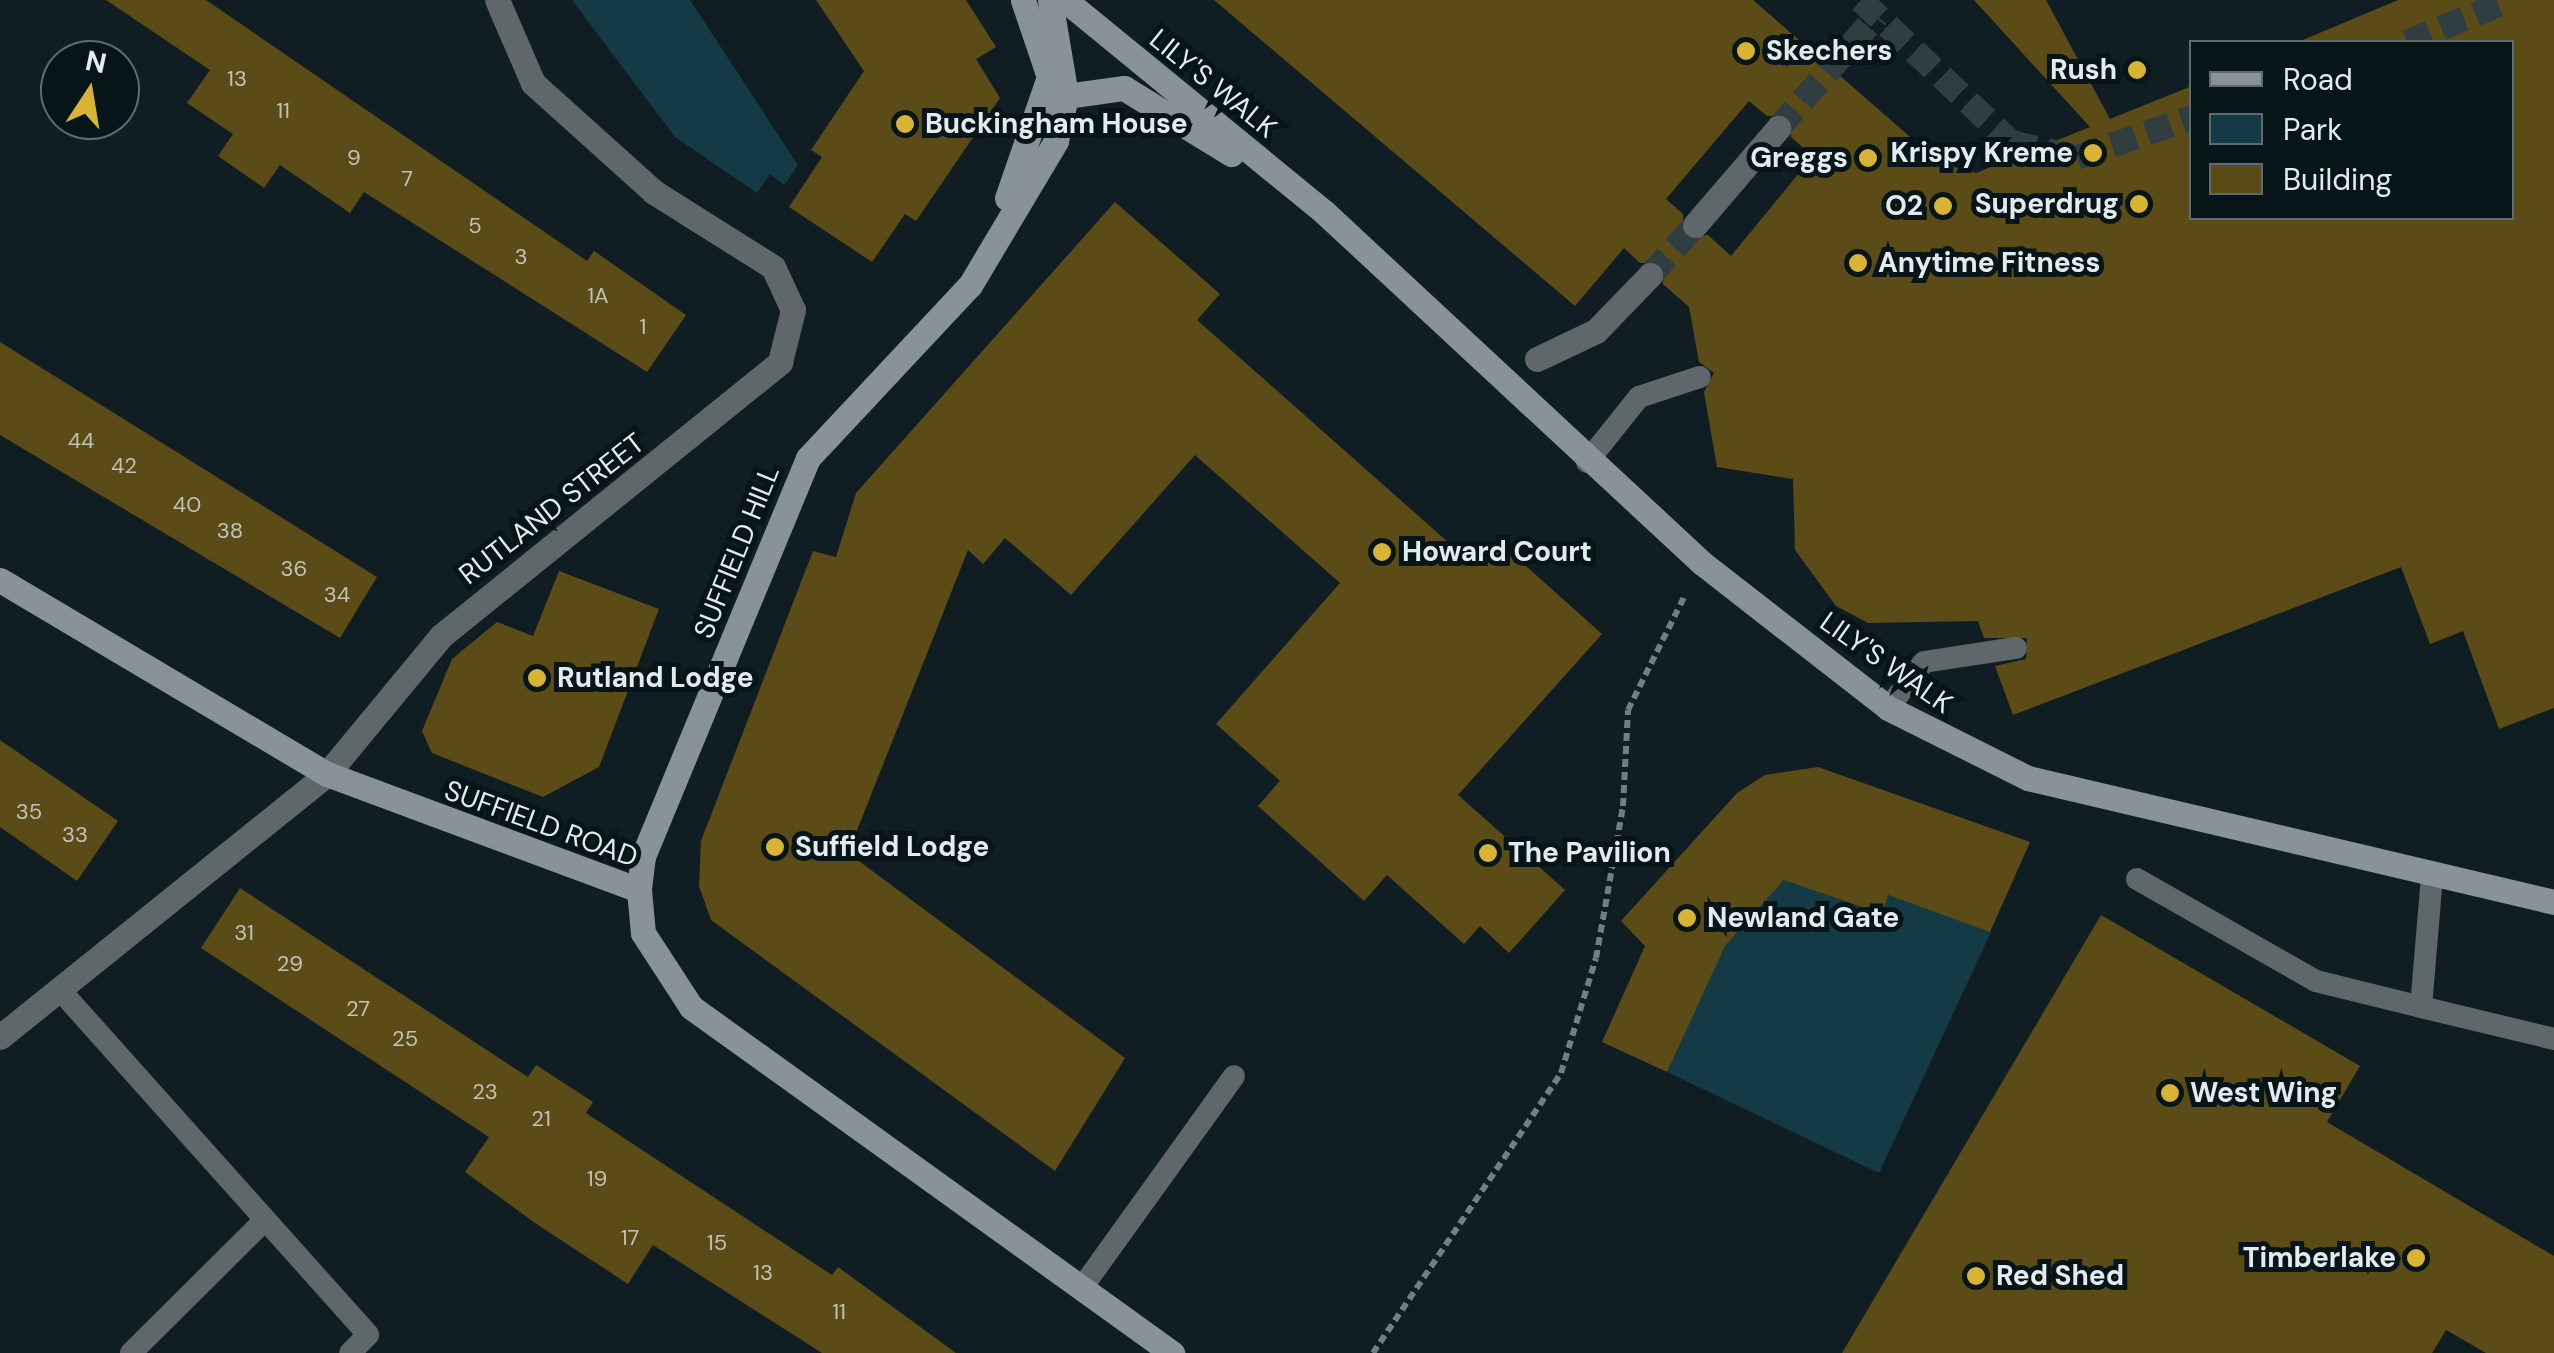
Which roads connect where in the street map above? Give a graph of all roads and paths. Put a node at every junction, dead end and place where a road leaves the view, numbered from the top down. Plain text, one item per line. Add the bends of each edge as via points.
1 (497, 0) edge
2 (1022, 0) edge
3 (1050, 0) edge
4 (1065, 0) edge
5 (1066, 96) junction
6 (1778, 128) tunnel mouth
7 (1324, 212) junction
8 (1696, 225) tunnel mouth
9 (1650, 275) tunnel mouth
10 (970, 285) junction
11 (1537, 359) dead end
12 (1700, 378) dead end
13 (1587, 462) junction
14 (1702, 563) junction
15 (0, 580) edge
16 (2016, 648) dead end
17 (1888, 708) junction
18 (327, 774) junction
19 (2432, 876) junction
20 (2137, 880) dead end
21 (639, 890) junction
22 (2554, 902) edge
23 (60, 990) junction
24 (2421, 1007) junction
25 (0, 1038) edge
26 (2554, 1039) edge
27 (1234, 1076) dead end
28 (265, 1220) junction
29 (1081, 1289) junction
30 (131, 1353) edge
31 (350, 1353) edge
32 (1172, 1353) edge
33 (1374, 1353) edge

1 - 18 street, RUTLAND STREET via 533,84 654,192 772,267 793,310 780,362 441,636
2 - 10 street, SUFFIELD HILL via 1049,78
3 - 5 street, SUFFIELD HILL
4 - 7 street, LILY'S WALK
5 - 7 street, LILY'S WALK via 1124,88
5 - 10 street, SUFFIELD HILL via 1056,141
6 - 8 street
7 - 13 street, LILY'S WALK via 1512,380
9 - 11 street via 1596,330
10 - 21 street, SUFFIELD HILL via 808,458 643,856
12 - 13 lane via 1639,397
13 - 14 street, LILY'S WALK
14 - 17 street, LILY'S WALK
14 - 33 path via 1628,710 1623,806 1596,958 1561,1072
15 - 18 street, SUFFIELD ROAD
16 - 17 lane via 1924,662
17 - 19 street, LILY'S WALK via 2028,778
18 - 21 street, SUFFIELD ROAD
18 - 23 street, RUTLAND STREET
19 - 22 street, LILY'S WALK
19 - 24 lane
20 - 24 lane via 2316,981
21 - 29 street, SUFFIELD ROAD via 644,933 691,1007
23 - 25 street, RUTLAND STREET
23 - 28 lane
24 - 26 lane
27 - 29 lane
28 - 30 lane
28 - 31 lane via 368,1336
29 - 32 street, SUFFIELD ROAD

